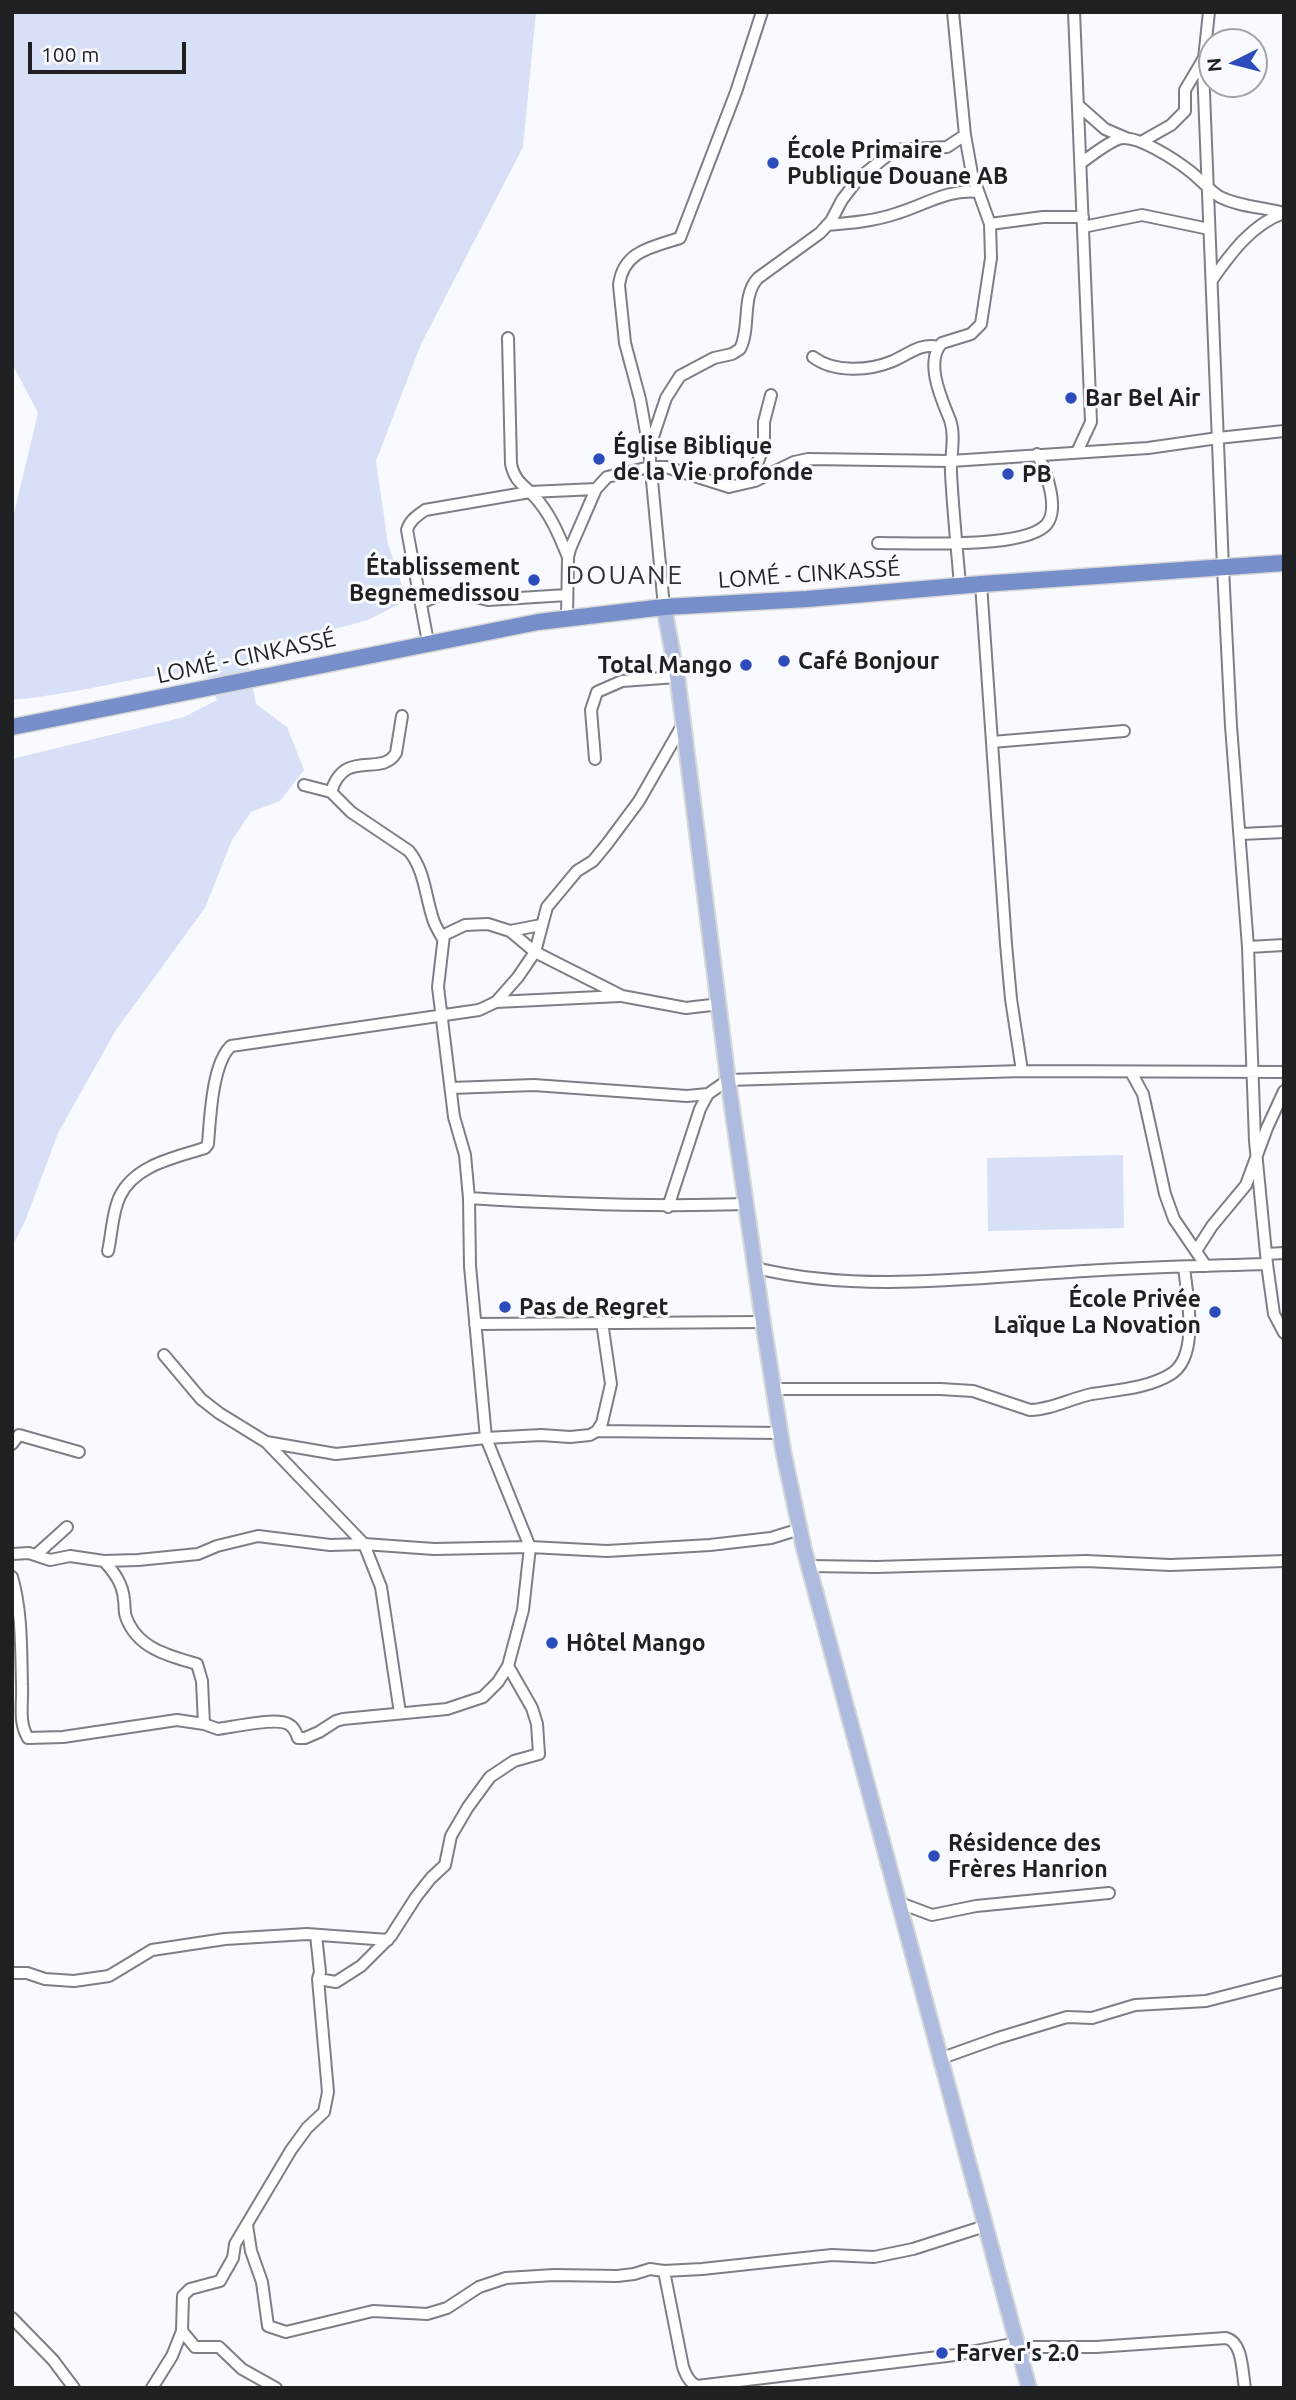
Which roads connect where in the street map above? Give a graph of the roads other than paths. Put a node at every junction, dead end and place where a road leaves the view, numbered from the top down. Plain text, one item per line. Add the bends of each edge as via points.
1 (762, 12) edge
2 (953, 12) edge
3 (1074, 12) edge
4 (1198, 68) edge
5 (1205, 98) edge
6 (1077, 104) junction
7 (965, 135) junction
8 (1126, 138) junction
9 (1141, 142) junction
10 (1081, 163) junction
11 (1207, 185) junction
12 (978, 192) junction
13 (1284, 213) edge
14 (1083, 222) junction
15 (990, 224) junction
16 (827, 225) junction
17 (1209, 229) junction
18 (1212, 280) junction
19 (508, 338) dead end
20 (938, 347) junction
21 (813, 357) dead end
22 (771, 395) dead end
23 (1284, 431) edge
24 (1218, 438) junction
25 (649, 449) junction
26 (1077, 452) junction
27 (1037, 454) junction
28 (951, 461) junction
29 (650, 467) junction
30 (755, 481) junction
31 (596, 488) junction
32 (530, 492) junction
33 (878, 543) dead end
34 (957, 543) junction
35 (568, 556) junction
36 (1284, 563) edge
37 (1223, 568) junction
38 (981, 584) junction
39 (960, 586) junction
40 (567, 595) junction
41 (421, 603) junction
42 (664, 607) junction
43 (568, 618) junction
44 (428, 642) junction
45 (677, 677) junction
46 (402, 716) dead end
47 (683, 724) junction
48 (12, 727) edge
49 (1124, 731) dead end
50 (992, 742) junction
51 (595, 759) dead end
52 (304, 785) dead end
53 (331, 792) junction
54 (1284, 832) edge
55 (1241, 834) junction
56 (541, 925) junction
57 (510, 931) junction
58 (443, 939) junction
59 (1284, 945) edge
60 (1248, 947) junction
61 (535, 952) junction
62 (622, 996) junction
63 (496, 1002) junction
64 (719, 1004) junction
65 (440, 1016) junction
66 (1022, 1071) junction
67 (1131, 1072) junction
68 (1254, 1072) junction
69 (1284, 1072) edge
70 (728, 1080) junction
71 (451, 1088) junction
72 (1284, 1091) edge
73 (708, 1094) junction
74 (1256, 1161) junction
75 (469, 1198) junction
76 (747, 1204) junction
77 (668, 1207) junction
78 (108, 1251) dead end
79 (1196, 1251) junction
80 (1284, 1253) edge
81 (1266, 1259) junction
82 (1206, 1266) junction
83 (1184, 1267) junction
84 (756, 1268) junction
85 (602, 1322) junction
86 (763, 1322) junction
87 (475, 1324) junction
88 (1284, 1333) edge
89 (164, 1354) dead end
90 (774, 1390) junction
91 (597, 1431) junction
92 (780, 1433) junction
93 (486, 1438) junction
94 (266, 1442) junction
95 (12, 1444) edge
96 (79, 1452) dead end
97 (67, 1527) dead end
98 (800, 1529) junction
99 (364, 1544) junction
100 (530, 1547) junction
101 (12, 1554) edge
102 (37, 1554) junction
103 (104, 1561) junction
104 (1284, 1561) edge
105 (809, 1566) junction
106 (12, 1577) edge
107 (508, 1666) junction
108 (400, 1713) junction
109 (204, 1724) junction
110 (1109, 1894) dead end
111 (900, 1903) junction
112 (316, 1935) junction
113 (388, 1940) junction
114 (12, 1973) edge
115 (318, 1979) junction
116 (1284, 1982) edge
117 (942, 2058) junction
118 (247, 2225) junction
119 (985, 2226) junction
120 (664, 2271) junction
121 (12, 2318) edge
122 (182, 2331) junction
123 (1017, 2345) junction
124 (704, 2386) edge
125 (74, 2388) edge
126 (152, 2388) edge
127 (276, 2388) edge
128 (1029, 2388) edge
129 (1245, 2388) edge

1 - 25 street via 680,239 633,257 620,276 625,343
2 - 7 street
3 - 6 street
4 - 9 street via 1185,90 1185,111
5 - 11 street
6 - 8 street via 1105,129
6 - 10 street
7 - 12 street
7 - 16 street via 947,147 894,150 858,179
8 - 9 street
8 - 10 street
9 - 11 street
10 - 14 street
11 - 13 street via 1227,200
11 - 17 street
12 - 15 street
12 - 16 street via 960,190 898,214
13 - 18 street via 1244,237
14 - 15 street via 1043,217
14 - 17 street via 1142,215
14 - 26 street via 1091,422
15 - 20 street via 991,258 981,324 971,334
16 - 25 street via 753,283 740,349 680,376 666,398
17 - 18 street
18 - 24 street
19 - 32 street via 512,464 514,475
20 - 21 street via 927,345 874,367 833,367
20 - 28 street via 937,387 952,429
22 - 30 street
23 - 24 street
24 - 26 street via 1148,449
24 - 37 street
25 - 29 street
26 - 27 street
27 - 28 street
27 - 34 street via 1050,488 1052,513 1047,524 1017,538
28 - 30 street via 808,459
28 - 34 street
29 - 30 street via 666,467 729,487
29 - 31 street via 607,477
29 - 42 street
31 - 32 street
31 - 35 street
32 - 35 street via 557,530
32 - 41 street via 425,510 409,523
33 - 34 street
34 - 39 street
35 - 40 street
36 - 37 highway, LOMÉ - CINKASSÉ
37 - 38 highway, LOMÉ - CINKASSÉ
37 - 55 street
38 - 39 highway, LOMÉ - CINKASSÉ
38 - 50 street
39 - 42 highway, LOMÉ - CINKASSÉ
40 - 41 street via 488,600 460,593
40 - 43 street
41 - 44 street
42 - 43 highway, LOMÉ - CINKASSÉ
42 - 45 main road
43 - 44 highway, LOMÉ - CINKASSÉ
44 - 48 highway, LOMÉ - CINKASSÉ
45 - 47 main road
45 - 51 street via 622,681 597,692 591,710
46 - 53 street via 393,758 343,769
47 - 56 street via 639,801 602,852 578,870 547,907
47 - 64 main road
49 - 50 street
50 - 66 street via 1011,999
52 - 53 street
53 - 58 street via 351,812 409,850 425,882 433,920
54 - 55 street
55 - 60 street
56 - 57 street
56 - 61 street
57 - 58 street via 488,924 465,925 447,932
57 - 61 street
58 - 65 street
59 - 60 street
60 - 68 street
61 - 62 street
61 - 63 street
62 - 63 street
62 - 64 street via 686,1008
63 - 65 street via 479,1010
64 - 70 main road
65 - 71 street
65 - 78 street via 231,1046 211,1101 208,1144 131,1178 118,1198
66 - 67 street
66 - 70 street
67 - 68 street
67 - 79 street via 1143,1094 1174,1219
68 - 69 street
68 - 74 street
70 - 73 street
70 - 76 main road
71 - 73 street via 507,1085 687,1097
71 - 75 street
72 - 74 street
73 - 77 street
74 - 79 street via 1241,1195
74 - 81 street
75 - 77 street
75 - 87 street
76 - 77 street
76 - 84 main road
79 - 82 street
80 - 81 street
81 - 82 street
81 - 88 street via 1274,1314
82 - 83 street
83 - 84 street via 897,1282
83 - 90 street via 1187,1349 1180,1366 1153,1383 1078,1397 1038,1410 973,1391
84 - 86 main road
85 - 86 street
85 - 87 street
85 - 91 street via 611,1384
86 - 90 main road
87 - 93 street
89 - 94 street via 201,1399
90 - 92 main road
91 - 92 street
91 - 93 street via 570,1437
92 - 98 main road
93 - 94 street via 335,1454
93 - 100 street
94 - 99 street
95 - 96 street via 16,1436 23,1436
97 - 102 street
98 - 100 street via 771,1538 710,1545 607,1551
98 - 105 main road
99 - 100 street via 433,1549
99 - 103 street via 330,1545 258,1536 198,1553
99 - 108 street via 381,1587
100 - 107 street via 523,1610
101 - 102 street
102 - 103 street via 50,1560 70,1556
103 - 109 street via 114,1570 124,1596 125,1615 138,1638 160,1653 197,1664
104 - 105 street
105 - 111 main road
106 - 109 street via 20,1622 21,1712 28,1738 177,1720
107 - 108 street via 483,1697 447,1709
107 - 113 street via 532,1708 540,1754 514,1761 490,1777 451,1836 444,1865
108 - 109 street via 343,1719 305,1738 298,1738 289,1724 278,1721 218,1729
110 - 111 street via 932,1914
111 - 117 main road
112 - 113 street
112 - 114 street via 165,1947 109,1976 74,1981
112 - 115 street
113 - 115 street via 362,1966 336,1982
115 - 118 street via 328,2092 324,2112 291,2150
116 - 117 street via 1206,2001 1135,2005 1092,2018 1067,2017
117 - 119 main road
118 - 120 street via 268,2326 286,2332 373,2311 427,2314 506,2278
118 - 122 street via 220,2281 190,2289 183,2296
119 - 120 street via 874,2257 832,2255
119 - 123 main road
120 - 124 street via 684,2367 692,2384
121 - 125 street
122 - 126 street
122 - 127 street via 195,2347 219,2347 242,2369
123 - 124 street
123 - 128 main road
123 - 129 street via 1096,2347 1226,2338 1237,2346

